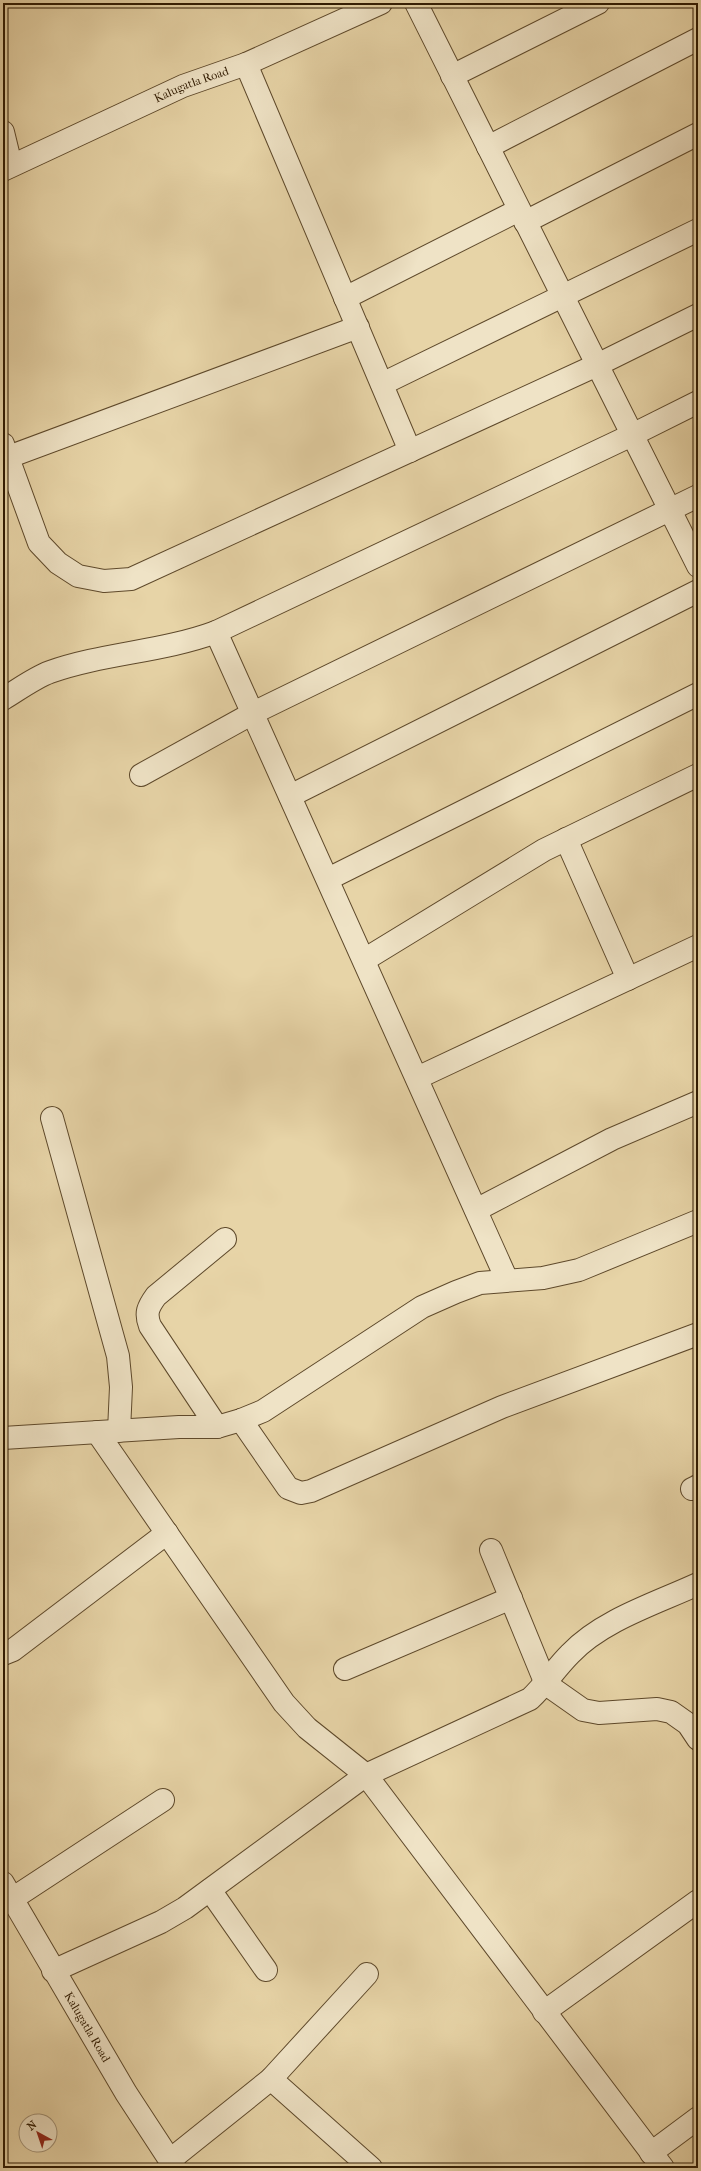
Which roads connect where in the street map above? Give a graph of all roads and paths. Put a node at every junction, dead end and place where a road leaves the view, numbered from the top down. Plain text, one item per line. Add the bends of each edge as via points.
1 (381, 3) edge
2 (416, 3) edge
3 (598, 3) edge
4 (698, 39) edge
5 (246, 64) junction
6 (452, 76) junction
7 (3, 132) edge
8 (698, 134) edge
9 (488, 147) junction
10 (7, 168) edge
11 (522, 216) junction
12 (698, 230) edge
13 (563, 297) junction
14 (345, 298) junction
15 (698, 315) edge
16 (358, 327) junction
17 (597, 365) junction
18 (382, 384) junction
19 (698, 402) edge
20 (632, 435) junction
21 (410, 451) junction
22 (5, 453) edge
23 (698, 496) edge
24 (671, 510) junction
25 (698, 566) edge
26 (698, 591) edge
27 (216, 632) junction
28 (698, 694) edge
29 (3, 699) edge
30 (253, 712) junction
31 (698, 775) edge
32 (141, 776) dead end
33 (290, 796) junction
34 (566, 839) junction
35 (328, 879) junction
36 (698, 946) edge
37 (364, 960) junction
38 (628, 979) junction
39 (417, 1078) junction
40 (698, 1102) edge
41 (52, 1118) dead end
42 (476, 1210) junction
43 (698, 1221) edge
44 (225, 1240) dead end
45 (507, 1280) junction
46 (698, 1334) edge
47 (241, 1420) junction
48 (217, 1428) junction
49 (108, 1432) junction
50 (3, 1438) edge
51 (167, 1533) junction
52 (491, 1550) dead end
53 (698, 1584) edge
54 (511, 1598) junction
55 (3, 1654) edge
56 (345, 1668) dead end
57 (546, 1684) junction
58 (698, 1739) edge
59 (366, 1775) junction
60 (163, 1800) dead end
61 (210, 1890) junction
62 (8, 1891) edge
63 (698, 1901) edge
64 (266, 1970) dead end
65 (53, 1971) junction
66 (367, 1974) dead end
67 (544, 2012) junction
68 (271, 2079) junction
69 (698, 2118) edge
70 (657, 2160) edge
71 (172, 2164) edge
72 (371, 2168) edge

1 - 5 street, Kalugatla Road
2 - 6 street
3 - 6 street
4 - 9 street
5 - 10 street, Kalugatla Road via 183,86
5 - 14 street
6 - 9 street
7 - 10 street
8 - 11 street
9 - 11 street
11 - 13 street
11 - 14 street
12 - 13 street
13 - 17 street
13 - 18 street
14 - 16 street
15 - 17 street
16 - 18 street
16 - 22 street
17 - 20 street
17 - 21 street
18 - 21 street
19 - 20 street
20 - 24 street
20 - 27 street
21 - 22 street via 131,579 104,581 78,576 58,563 39,543
23 - 24 street
24 - 25 street
24 - 30 street
26 - 33 street
27 - 29 street via 188,642 49,672
27 - 30 street
28 - 35 street
30 - 32 street
30 - 33 street
31 - 34 street
33 - 35 street
34 - 37 street via 507,871
34 - 38 street
35 - 37 street
36 - 38 street
37 - 39 street
38 - 39 street
39 - 42 street
40 - 42 street via 612,1139
41 - 49 street via 118,1356 120,1387
42 - 45 street
43 - 45 street via 580,1270 543,1278
44 - 48 street via 156,1296 148,1306 146,1316
45 - 47 street via 480,1283 422,1307 263,1411
46 - 47 street via 502,1407 311,1492 301,1493 288,1488
47 - 48 street
48 - 49 street via 179,1427
49 - 50 street
49 - 51 street
51 - 55 street via 13,1650
51 - 59 street via 284,1704 307,1728
52 - 54 street
53 - 57 street via 602,1629 570,1653
54 - 56 street
54 - 57 street
57 - 58 street via 583,1710 598,1713 657,1709 671,1712 688,1724
57 - 59 street via 530,1699
59 - 61 street
59 - 67 street
60 - 62 street
61 - 64 street
61 - 65 street via 161,1922
62 - 65 street, Kalugatla Road
63 - 67 street
65 - 71 street, Kalugatla Road
66 - 68 street
67 - 70 street
68 - 71 street
68 - 72 street
69 - 70 street

